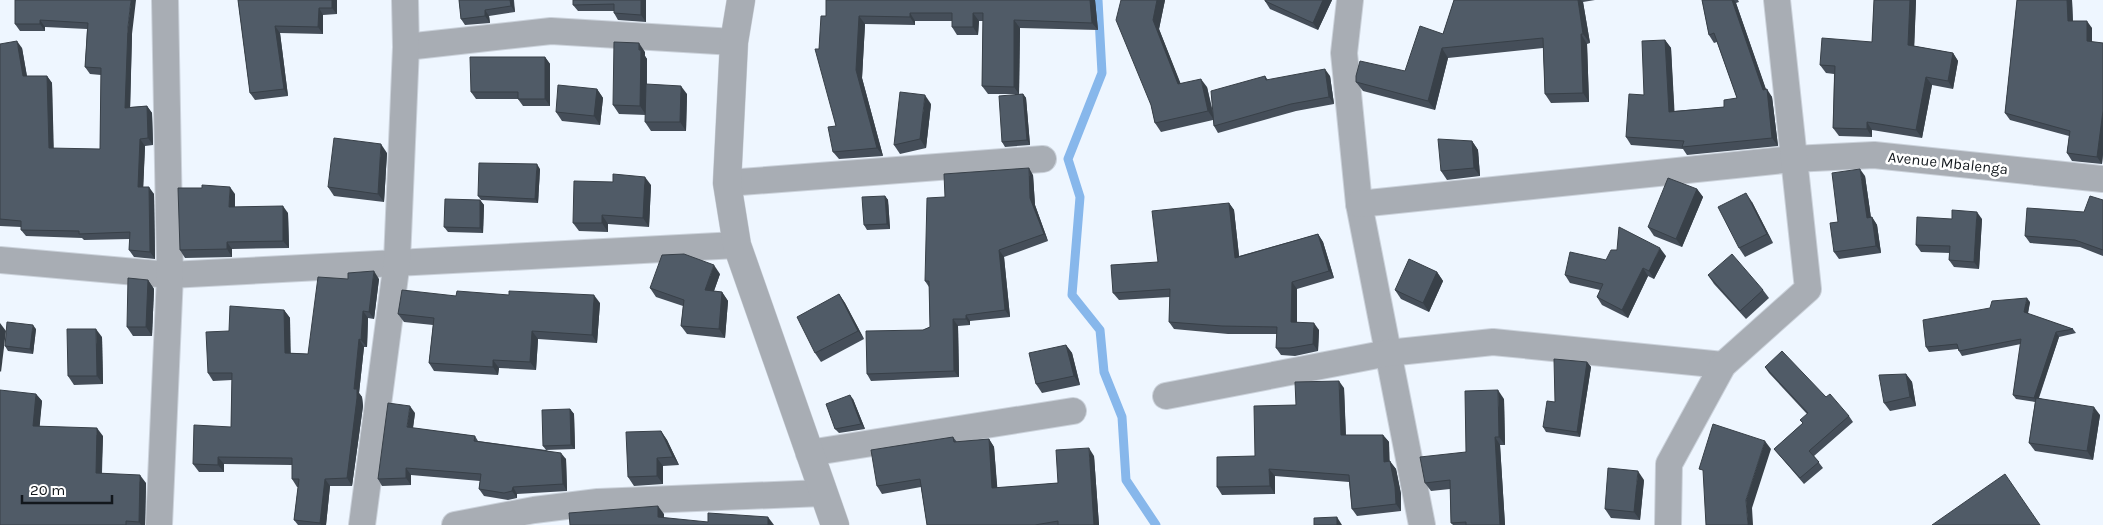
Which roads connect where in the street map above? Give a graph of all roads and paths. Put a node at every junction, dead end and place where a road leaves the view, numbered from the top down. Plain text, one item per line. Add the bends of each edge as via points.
1 (165, 0) edge
2 (405, 0) edge
3 (741, 0) edge
4 (1350, 0) edge
5 (1777, 0) edge
6 (734, 42) junction
7 (406, 47) junction
8 (1043, 159) dead end
9 (1793, 159) junction
10 (2103, 179) edge
11 (727, 183) junction
12 (1359, 204) junction
13 (737, 245) junction
14 (0, 260) edge
15 (397, 261) junction
16 (170, 275) junction
17 (1388, 353) junction
18 (1723, 365) junction
19 (1166, 396) dead end
20 (1073, 411) dead end
21 (809, 453) junction
22 (823, 493) junction
23 (537, 518) edge
24 (159, 525) edge
25 (362, 525) edge
26 (455, 525) edge
27 (835, 525) edge
28 (1422, 525) edge
29 (1668, 525) edge

1 - 16 street
2 - 7 street
3 - 6 street
4 - 12 street via 1344,53
5 - 9 street
6 - 7 street via 551,31
6 - 11 street
7 - 15 street
8 - 11 street
9 - 10 street, Avenue Mbalenga via 1874,155
9 - 12 street, Avenue Mbalenga
9 - 18 street via 1808,289
11 - 13 street
12 - 17 street
13 - 15 street
13 - 21 street
14 - 16 street
15 - 16 street
15 - 25 street
16 - 24 street
17 - 18 street via 1493,342
17 - 19 street
17 - 28 street
18 - 29 street via 1669,464
20 - 21 street
21 - 22 street
22 - 23 street via 598,502
22 - 27 street
23 - 26 street

